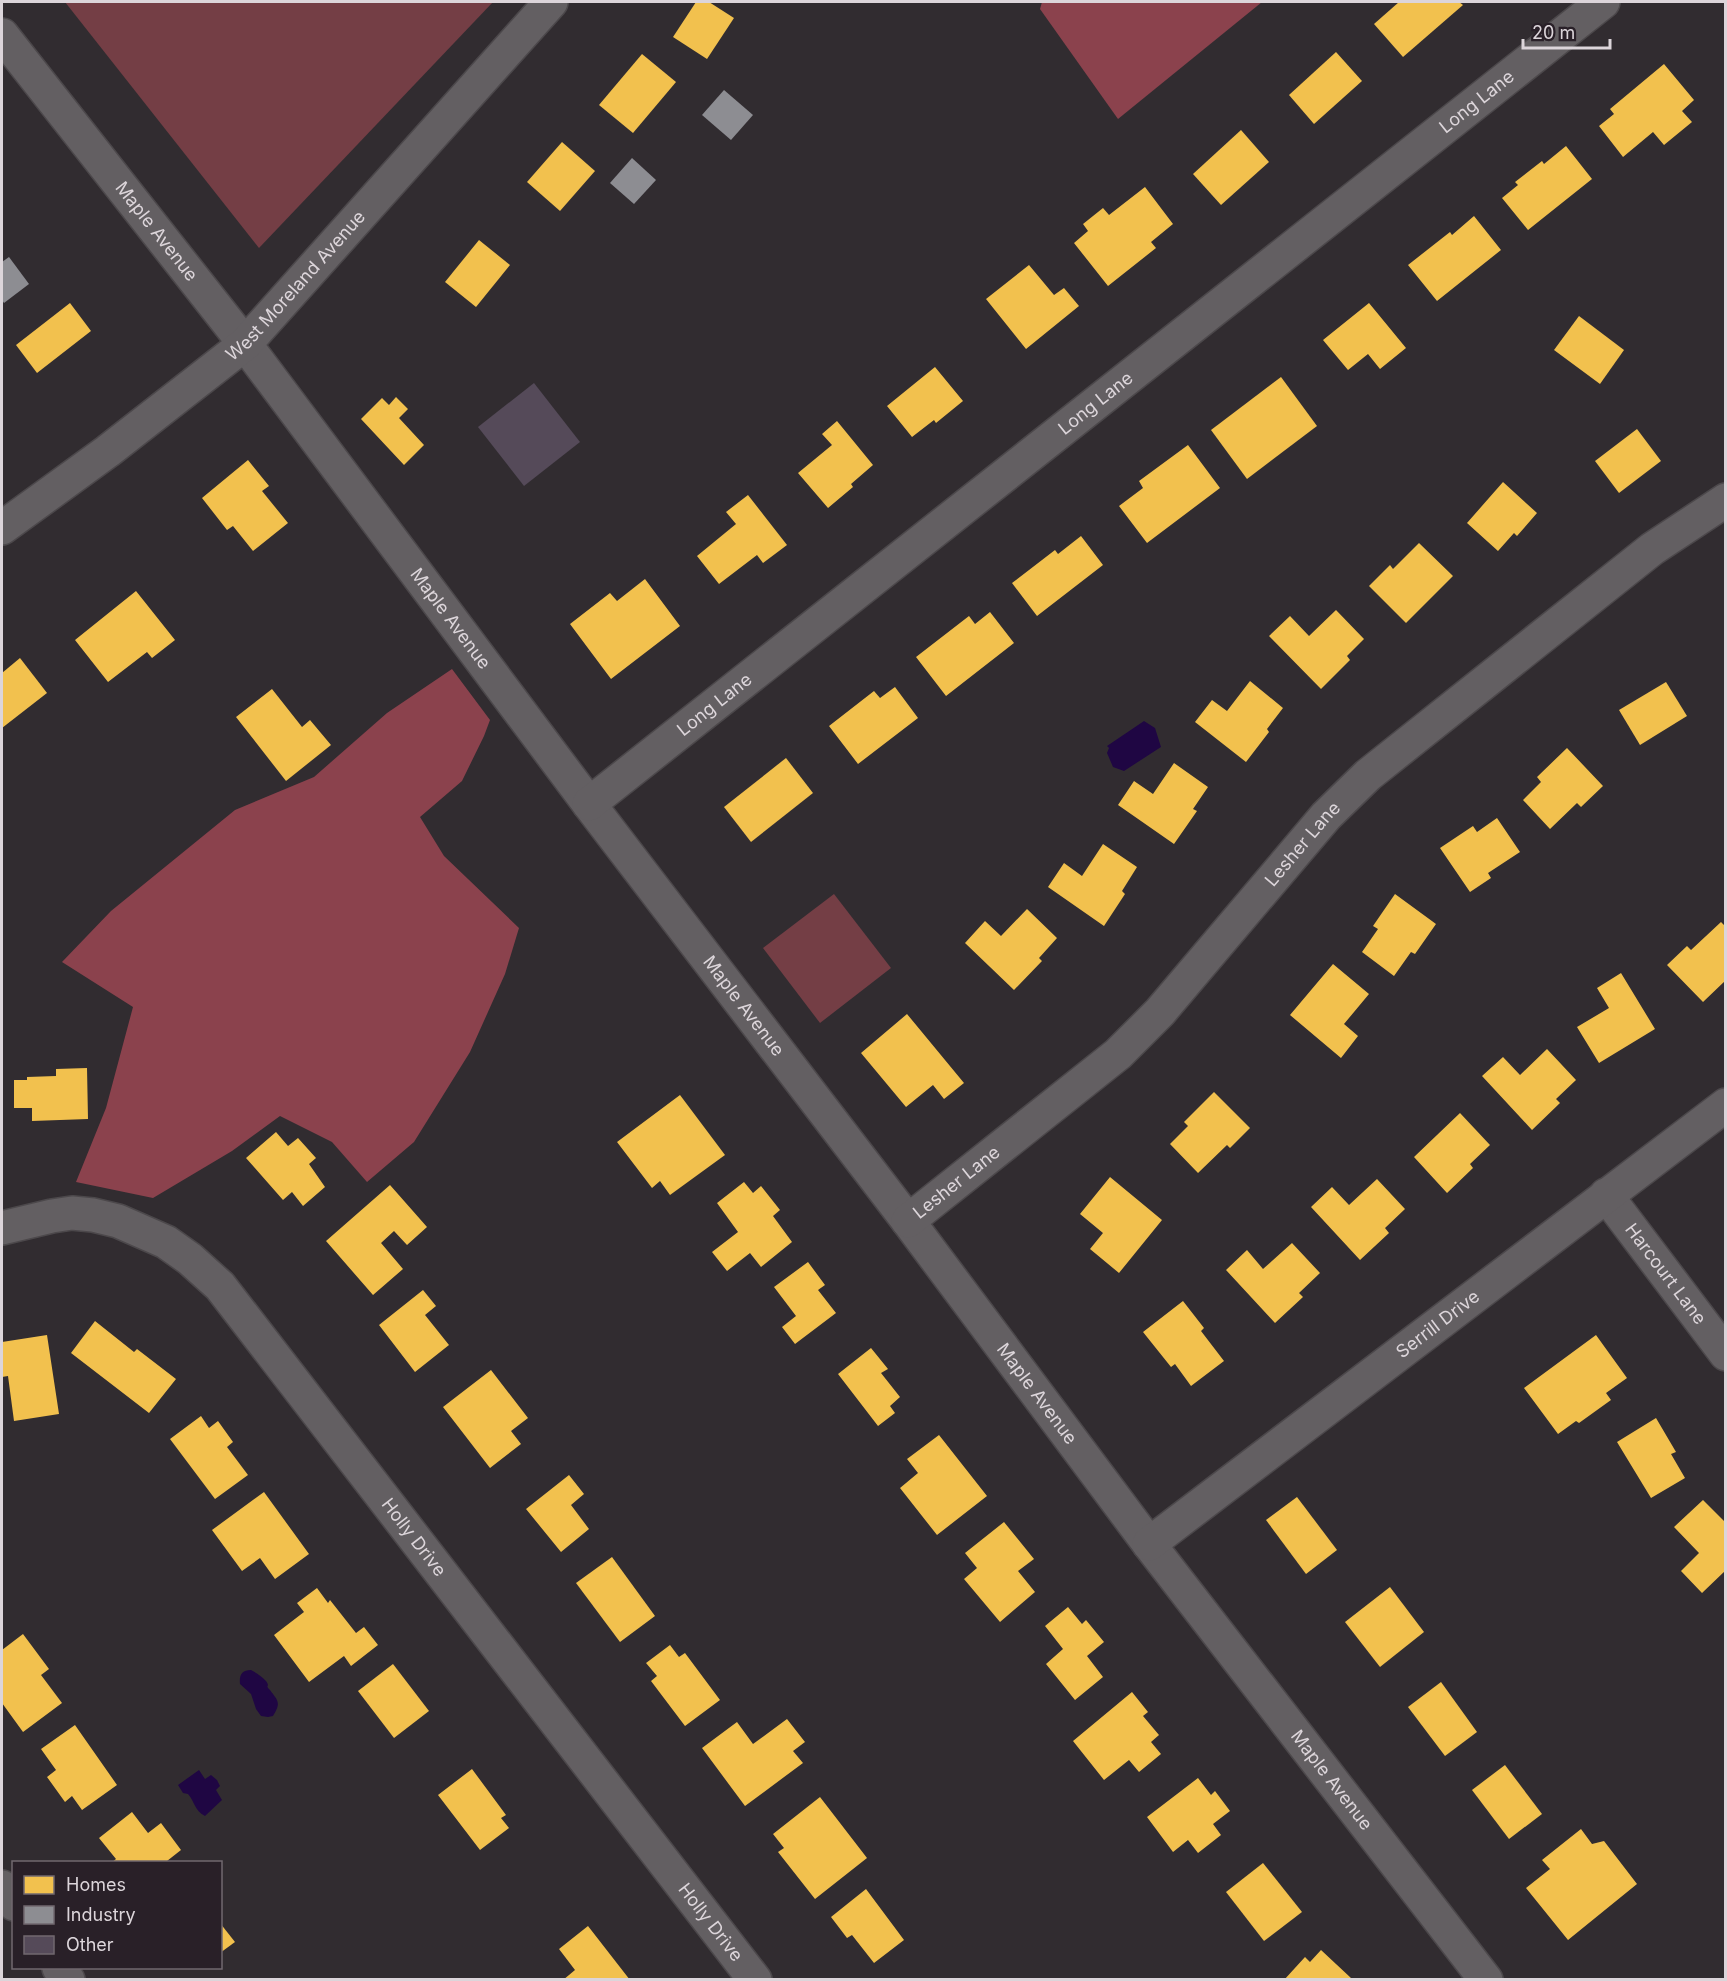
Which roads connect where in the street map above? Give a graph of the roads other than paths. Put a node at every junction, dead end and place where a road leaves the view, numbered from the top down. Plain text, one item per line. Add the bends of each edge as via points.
1 (551, 2) edge
2 (1603, 2) edge
3 (2, 35) edge
4 (245, 344) junction
5 (1725, 500) edge
6 (2, 528) edge
7 (590, 804) junction
8 (1725, 1105) edge
9 (1606, 1195) junction
10 (908, 1221) junction
11 (2, 1228) edge
12 (1725, 1354) edge
13 (1149, 1544) junction
14 (2, 1887) edge
15 (12, 1901) edge
16 (755, 1980) edge
17 (1486, 1980) edge

1 - 4 street, West Moreland Avenue
2 - 7 street, Long Lane
3 - 4 street, Maple Avenue
4 - 6 street, West Moreland Avenue
4 - 7 street, Maple Avenue
5 - 10 street, Lesher Lane via 1652,549 1368,775 1326,816 1160,1012 1118,1054
7 - 10 street, Maple Avenue
8 - 9 street, Serrill Drive
9 - 12 street, Harcourt Lane
9 - 13 street, Serrill Drive
10 - 13 street, Maple Avenue
11 - 16 street, Holly Drive via 72,1213 118,1221 166,1242 220,1286
13 - 17 street, Maple Avenue
14 - 15 street

